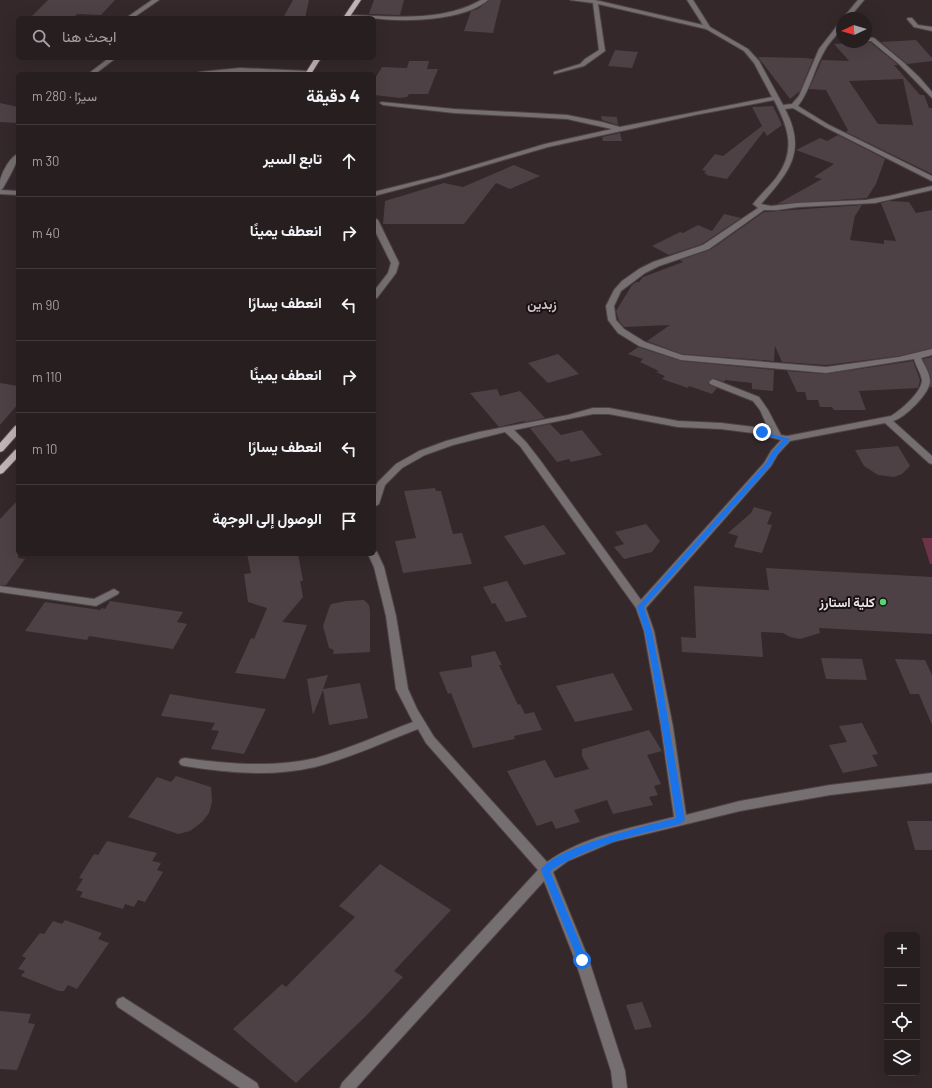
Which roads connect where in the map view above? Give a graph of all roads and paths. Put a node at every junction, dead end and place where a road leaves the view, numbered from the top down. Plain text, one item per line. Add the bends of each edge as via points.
1 (156, 0) edge
2 (358, 0) edge
3 (485, 0) edge
4 (573, 0) edge
5 (690, 0) edge
6 (861, 0) edge
7 (595, 2) junction
8 (851, 12) edge
9 (132, 16) edge
10 (347, 16) edge
11 (376, 17) edge
12 (910, 19) dead end
13 (708, 28) junction
14 (932, 29) edge
15 (836, 31) edge
16 (872, 39) edge
17 (110, 60) edge
18 (317, 60) edge
19 (93, 72) edge
20 (220, 72) edge
21 (285, 72) edge
22 (309, 72) edge
23 (556, 73) dead end
24 (932, 96) edge
25 (775, 98) junction
26 (383, 103) dead end
27 (794, 106) junction
28 (780, 107) junction
29 (620, 129) junction
30 (16, 158) edge
31 (932, 179) edge
32 (0, 188) edge
33 (932, 188) edge
34 (0, 192) edge
35 (16, 193) edge
36 (376, 193) edge
37 (762, 208) junction
38 (376, 225) edge
39 (376, 293) edge
40 (932, 352) edge
41 (917, 357) junction
42 (713, 382) dead end
43 (887, 420) junction
44 (507, 429) junction
45 (16, 430) edge
46 (776, 436) junction
47 (787, 439) junction
48 (0, 450) edge
49 (16, 454) edge
50 (932, 461) edge
51 (0, 471) edge
52 (376, 498) edge
53 (374, 556) edge
54 (0, 589) edge
55 (114, 592) dead end
56 (641, 607) junction
57 (420, 724) junction
58 (185, 762) dead end
59 (932, 778) edge
60 (680, 820) junction
61 (546, 870) junction
62 (123, 1002) dead end
63 (252, 1088) edge
64 (347, 1088) edge
65 (620, 1088) edge

1 - 9 street
2 - 10 main road
3 - 11 street via 466,10 442,16
4 - 7 street
5 - 13 street
6 - 8 street
7 - 13 street
7 - 23 street via 602,51 582,65
12 - 14 street via 916,26
13 - 25 street via 746,50 757,62
15 - 27 street via 822,49 802,96
16 - 24 street via 918,78
17 - 19 street
18 - 22 main road
20 - 21 street
25 - 28 street
25 - 29 street
26 - 29 street via 473,112 578,118
27 - 28 street
27 - 31 street via 827,126
28 - 37 street via 789,122 792,141 790,159 780,178 758,204
29 - 36 street via 548,144
30 - 32 street
33 - 37 street via 875,201
34 - 35 street
37 - 41 street via 706,247 656,264 625,283 618,290 610,306 612,320 621,331 642,344 694,359 826,370
38 - 39 street via 395,263 392,273
40 - 41 street
41 - 43 street via 926,379 925,387 905,411
42 - 46 street via 756,399
43 - 47 street
43 - 50 street
44 - 46 street via 603,410 678,424 754,430
44 - 52 street via 454,441 417,456 387,478 380,486
44 - 56 street via 534,458
45 - 48 main road
46 - 47 street
47 - 56 street via 768,464
49 - 51 main road
53 - 57 street via 391,616 402,689
54 - 55 street via 96,603
56 - 60 street via 649,632
57 - 58 street via 335,756 302,765 262,768 215,767
57 - 61 street via 430,740
59 - 60 street via 830,790
60 - 61 street via 611,838 564,857
61 - 64 street
61 - 65 street via 582,960 608,1035
62 - 63 street

